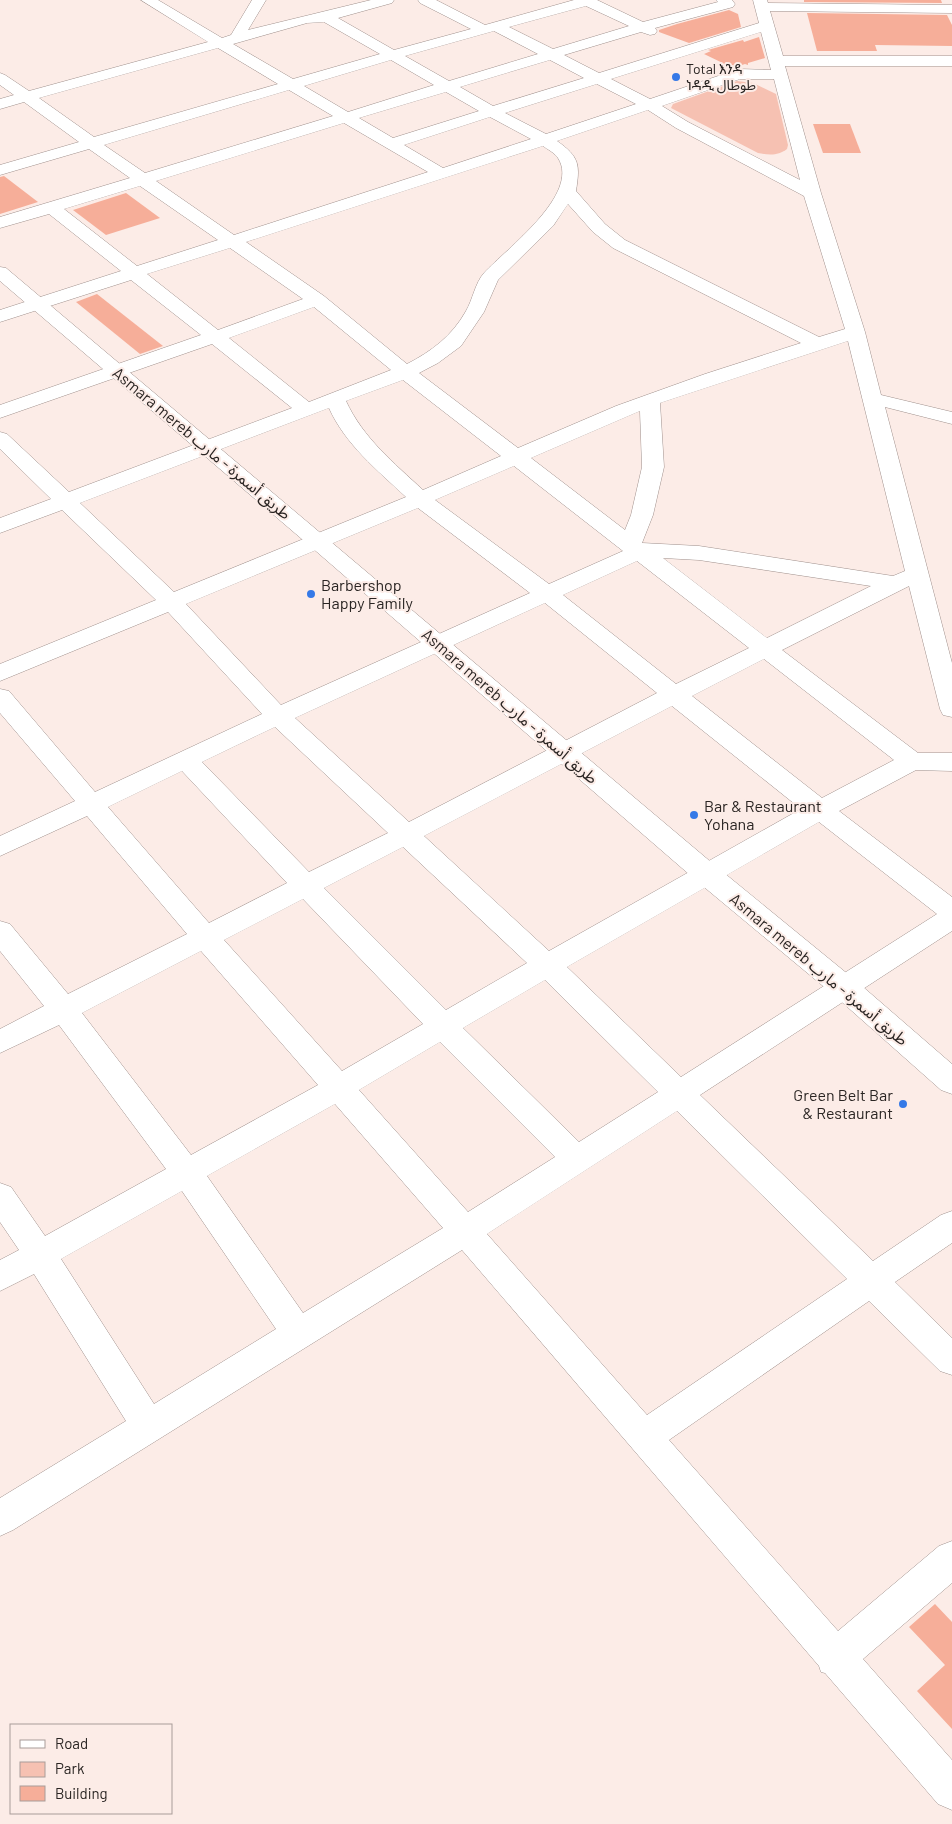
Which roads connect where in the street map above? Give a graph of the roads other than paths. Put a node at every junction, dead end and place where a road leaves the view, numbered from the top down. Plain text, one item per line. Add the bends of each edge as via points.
1 (148, 0) edge
2 (259, 0) edge
3 (387, 0) edge
4 (425, 0) edge
5 (589, 0) edge
6 (729, 1) edge
7 (952, 9) edge
8 (763, 11) edge
9 (326, 17) junction
10 (642, 27) junction
11 (491, 28) junction
12 (229, 41) junction
13 (689, 50) junction
14 (392, 55) junction
15 (551, 55) junction
16 (706, 58) dead end
17 (952, 61) edge
18 (722, 66) dead end
19 (779, 68) junction
20 (739, 74) junction
21 (0, 78) edge
22 (598, 79) junction
23 (291, 84) junction
24 (447, 86) junction
25 (27, 97) junction
26 (0, 104) edge
27 (650, 105) junction
28 (492, 112) junction
29 (345, 117) junction
30 (545, 140) junction
31 (92, 143) junction
32 (390, 144) junction
33 (0, 170) edge
34 (442, 174) junction
35 (142, 179) junction
36 (567, 192) junction
37 (812, 192) junction
38 (51, 207) junction
39 (0, 223) edge
40 (231, 241) junction
41 (0, 272) edge
42 (132, 273) junction
43 (317, 300) junction
44 (38, 304) junction
45 (0, 316) edge
46 (855, 332) junction
47 (215, 337) junction
48 (818, 344) junction
49 (118, 372) junction
50 (405, 372) junction
51 (334, 398) junction
52 (873, 399) junction
53 (650, 400) junction
54 (306, 409) junction
55 (0, 412) edge
56 (952, 418) edge
57 (0, 438) edge
58 (206, 448) junction
59 (517, 458) junction
60 (420, 499) junction
61 (66, 501) junction
62 (0, 526) edge
63 (318, 541) junction
64 (636, 548) junction
65 (907, 578) junction
66 (547, 594) junction
67 (171, 602) junction
68 (439, 644) junction
69 (767, 648) junction
70 (0, 673) edge
71 (674, 695) junction
72 (0, 697) edge
73 (952, 709) edge
74 (278, 716) junction
75 (563, 751) junction
76 (186, 760) junction
77 (912, 761) junction
78 (952, 762) edge
79 (91, 805) junction
80 (820, 810) junction
81 (405, 836) junction
82 (0, 847) edge
83 (708, 875) junction
84 (306, 886) junction
85 (952, 911) edge
86 (952, 918) edge
87 (0, 931) edge
88 (206, 938) junction
89 (547, 965) junction
90 (845, 988) junction
91 (64, 1010) junction
92 (444, 1026) junction
93 (0, 1042) edge
94 (952, 1082) edge
95 (339, 1088) junction
96 (680, 1093) junction
97 (577, 1159) junction
98 (187, 1173) junction
99 (0, 1196) edge
100 (952, 1224) edge
101 (465, 1231) junction
102 (40, 1255) junction
103 (0, 1277) edge
104 (871, 1280) junction
105 (298, 1333) junction
106 (952, 1360) edge
107 (148, 1426) junction
108 (644, 1437) junction
109 (0, 1518) edge
110 (952, 1559) edge
111 (835, 1658) junction
112 (952, 1790) edge

1 - 12 main road
2 - 12 main road
3 - 9 main road
4 - 11 main road
5 - 10 main road
5 - 11 main road
6 - 10 main road
7 - 8 main road
8 - 13 main road
8 - 19 main road
9 - 12 main road via 306,19
9 - 14 main road
10 - 13 main road
10 - 15 main road
11 - 14 main road
11 - 15 main road
12 - 23 main road
12 - 25 main road
13 - 16 main road
13 - 22 main road
14 - 23 main road
14 - 24 main road
15 - 22 main road
15 - 24 main road
17 - 19 main road
18 - 20 main road
19 - 20 main road
19 - 37 main road
20 - 27 main road
21 - 25 main road
22 - 27 main road
22 - 28 main road
23 - 29 main road
23 - 31 main road
24 - 28 main road
24 - 29 main road
25 - 26 main road
25 - 31 main road
27 - 30 main road
27 - 37 main road
28 - 30 main road
28 - 32 main road
29 - 32 main road
29 - 35 main road
30 - 34 main road
30 - 36 main road via 565,154 571,170
31 - 33 main road
31 - 35 main road
32 - 34 main road
34 - 40 main road
35 - 38 main road
35 - 40 main road
36 - 48 main road via 619,244
36 - 50 main road via 547,222 490,278 475,312 454,342
37 - 46 main road
38 - 39 main road
38 - 42 main road
40 - 42 main road
40 - 43 main road
41 - 44 main road, Asmara mereb طريق أسمرة - مارب
42 - 44 main road
42 - 47 main road
43 - 47 main road
43 - 50 main road
44 - 45 main road
44 - 49 main road, Asmara mereb طريق أسمرة - مارب
46 - 48 main road
46 - 52 main road
47 - 49 main road
47 - 54 main road
48 - 53 main road
49 - 55 main road
49 - 58 main road, Asmara mereb طريق أسمرة - مارب
50 - 51 main road
50 - 59 main road
51 - 54 main road
51 - 60 main road via 345,421 366,448
52 - 56 main road
52 - 65 main road
53 - 59 main road via 563,435
53 - 64 main road via 653,467
54 - 58 main road
57 - 61 main road
58 - 61 main road
58 - 63 main road, Asmara mereb طريق أسمرة - مارب
59 - 60 main road
59 - 64 main road
60 - 63 main road
60 - 66 main road
61 - 62 main road
61 - 67 main road
63 - 67 main road
63 - 68 main road, Asmara mereb طريق أسمرة - مارب
64 - 65 main road
64 - 66 main road
64 - 69 main road
65 - 69 main road
65 - 73 main road
66 - 68 main road
66 - 71 main road
67 - 70 main road
67 - 74 main road
68 - 74 main road
68 - 75 main road, Asmara mereb طريق أسمرة - مارب
69 - 71 main road
69 - 77 main road
71 - 75 main road
71 - 80 main road
72 - 79 main road
74 - 76 main road
74 - 81 main road
75 - 81 main road
75 - 83 main road, Asmara mereb طريق أسمرة - مارب
76 - 79 main road
76 - 84 main road
77 - 78 main road
77 - 80 main road
79 - 82 main road
79 - 88 main road
80 - 83 main road
80 - 85 main road
81 - 84 main road
81 - 89 main road
83 - 89 main road
83 - 90 main road, Asmara mereb طريق أسمرة - مارب
84 - 88 main road
84 - 92 main road
86 - 90 main road
87 - 91 main road
88 - 91 main road
88 - 95 main road
89 - 92 main road
89 - 96 main road
90 - 94 main road, Asmara mereb طريق أسمرة - مارب
90 - 96 main road
91 - 93 main road
91 - 98 main road
92 - 95 main road
92 - 97 main road
95 - 98 main road
95 - 101 main road
96 - 97 main road
96 - 104 main road
97 - 101 main road
98 - 102 main road
98 - 105 main road
99 - 102 main road
100 - 104 main road
101 - 105 main road
101 - 108 main road
102 - 103 main road
102 - 107 main road
104 - 106 main road
104 - 108 main road
105 - 107 main road
107 - 109 main road
108 - 111 main road
110 - 111 main road
111 - 112 main road

